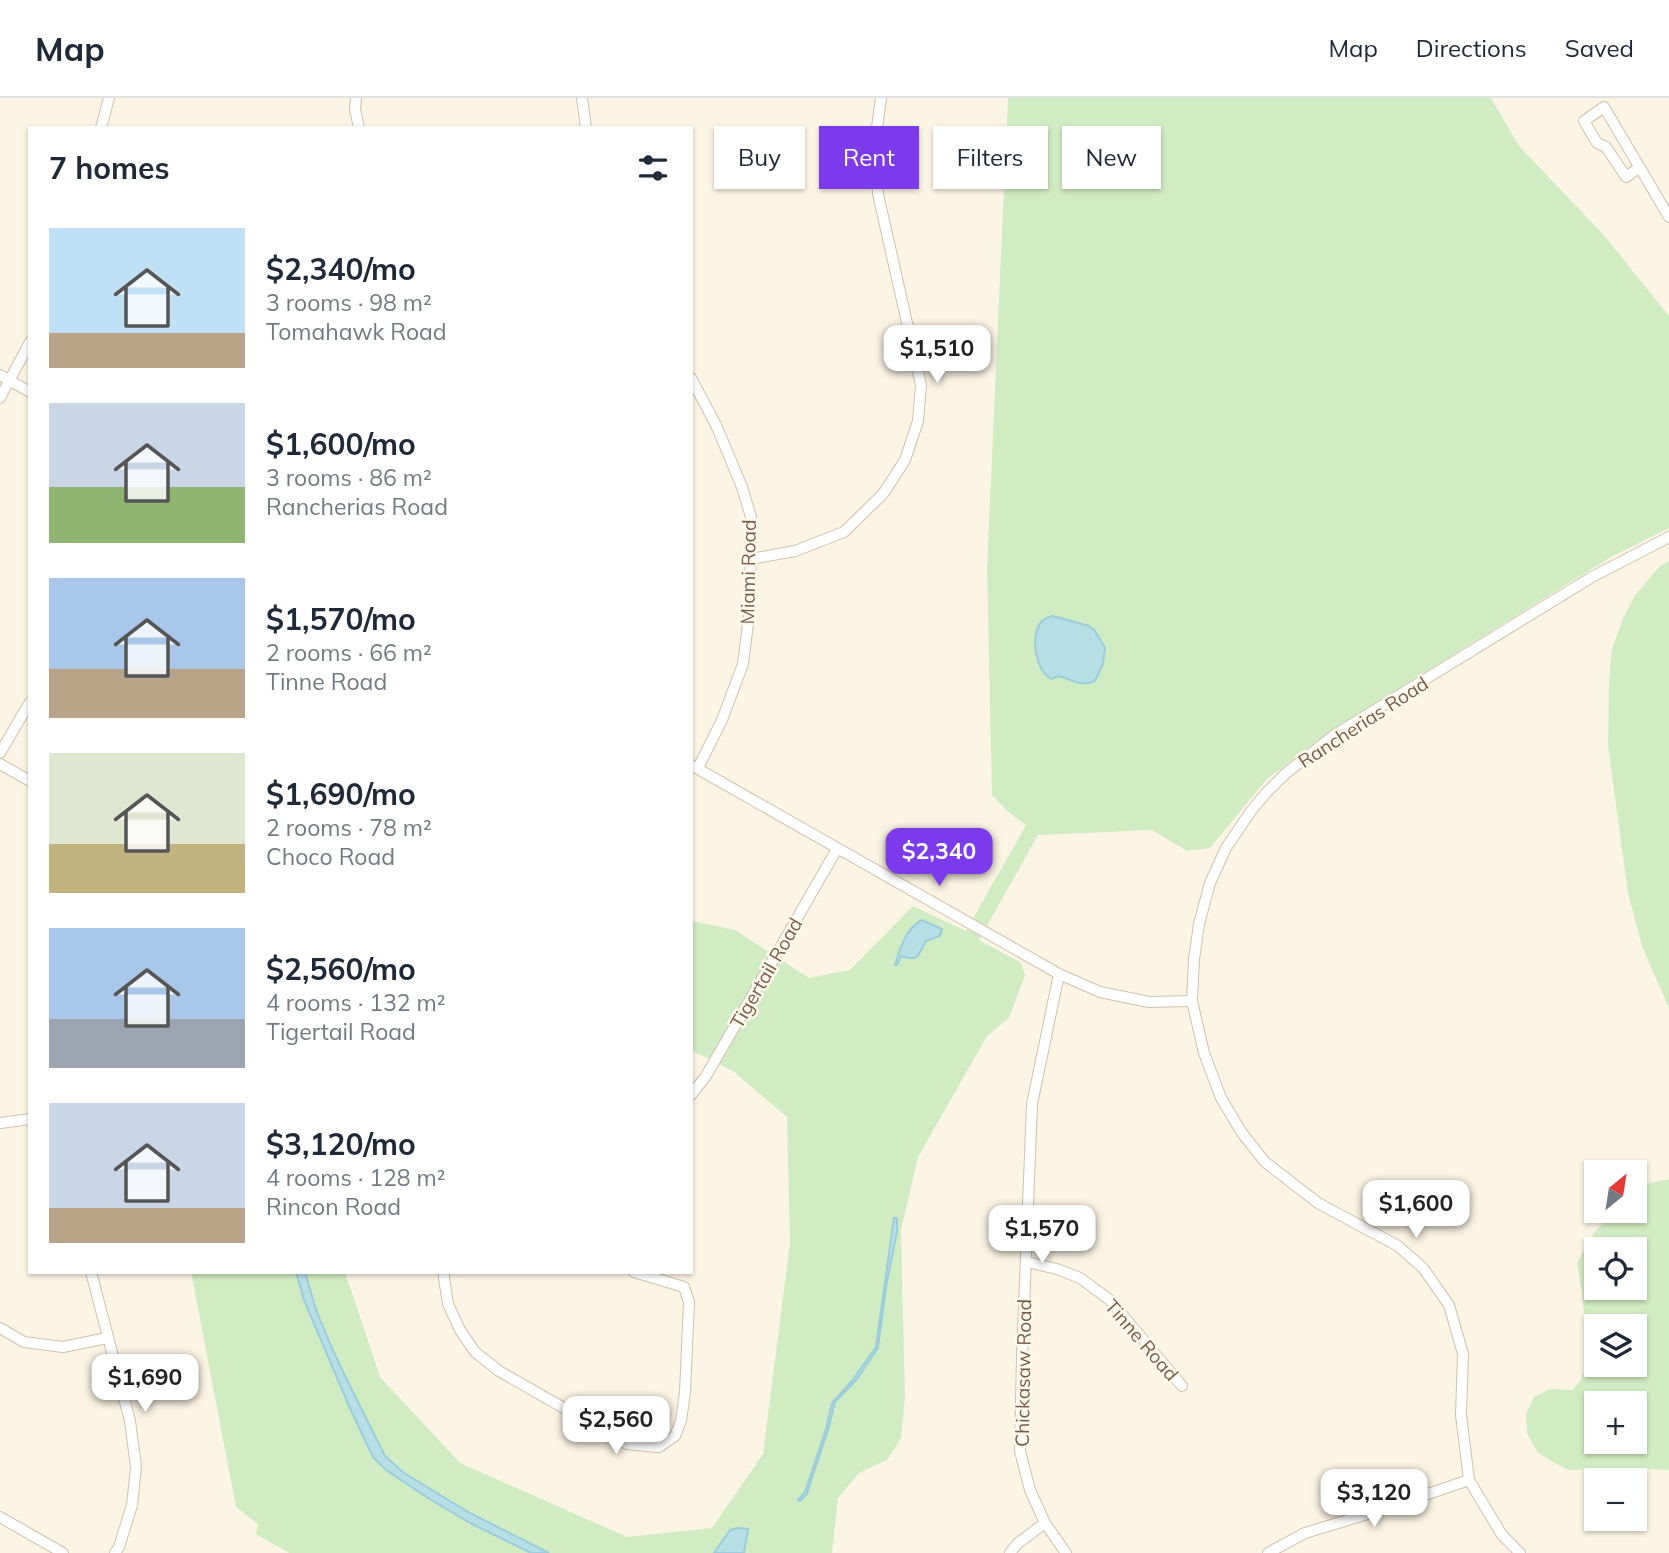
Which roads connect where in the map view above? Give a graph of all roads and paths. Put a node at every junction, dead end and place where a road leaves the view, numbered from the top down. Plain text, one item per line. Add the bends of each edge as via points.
1 (109, 98) edge
2 (356, 98) edge
3 (582, 98) edge
4 (881, 98) edge
5 (102, 126) edge
6 (359, 126) edge
7 (586, 126) edge
8 (1640, 167) junction
9 (1665, 201) edge
10 (1669, 217) edge
11 (28, 345) edge
12 (5, 378) edge
13 (693, 382) edge
14 (28, 391) edge
15 (0, 398) edge
16 (1669, 537) edge
17 (751, 559) junction
18 (28, 705) edge
19 (0, 753) edge
20 (0, 764) edge
21 (695, 766) edge
22 (28, 780) edge
23 (837, 849) junction
24 (1059, 974) junction
25 (1192, 1001) junction
26 (693, 1092) edge
27 (28, 1119) edge
28 (0, 1123) edge
29 (1027, 1262) junction
30 (91, 1274) edge
31 (444, 1274) edge
32 (641, 1274) edge
33 (0, 1328) edge
34 (107, 1338) junction
35 (1182, 1386) dead end
36 (1469, 1480) junction
37 (0, 1517) edge
38 (1045, 1523) junction
39 (63, 1553) edge
40 (115, 1553) edge
41 (1010, 1553) edge
42 (1066, 1553) edge
43 (1268, 1553) edge
44 (1520, 1553) edge

1 - 5 street
2 - 6 street
3 - 7 street
4 - 17 street via 876,135 878,194 921,385 919,421 905,460 883,494 844,532 795,551
8 - 8 street via 1604,107 1584,121 1626,177
8 - 9 street
9 - 10 street
11 - 12 street
12 - 14 street
12 - 15 street
13 - 17 street, Miami Road via 742,487 751,517
16 - 25 street, Rancherias Road via 1592,577 1336,734 1285,774 1251,811 1210,883 1199,924
17 - 21 street, Miami Road via 743,664 722,720
18 - 19 street
20 - 22 street
21 - 23 street
23 - 24 street
23 - 26 street, Tigertail Road
24 - 25 street via 1100,992 1149,1002
24 - 29 street, Chickasaw Road via 1032,1104
25 - 36 street, Rancherias Road via 1221,1098 1265,1162 1318,1203 1398,1246 1423,1268 1449,1305 1463,1354 1461,1415
27 - 28 street
29 - 35 street, Tinne Road via 1080,1278 1110,1300
29 - 38 street, Chickasaw Road via 1020,1451
30 - 34 street
31 - 32 street via 448,1304 475,1352 499,1371 627,1444 659,1447 675,1436 681,1421 689,1302 684,1287
33 - 34 street via 24,1342 63,1347
34 - 40 street via 130,1421 136,1467 132,1505
36 - 43 street via 1306,1533
36 - 44 street, Rancherias Road via 1502,1535
37 - 39 street
38 - 41 street
38 - 42 street, Chickasaw Road

